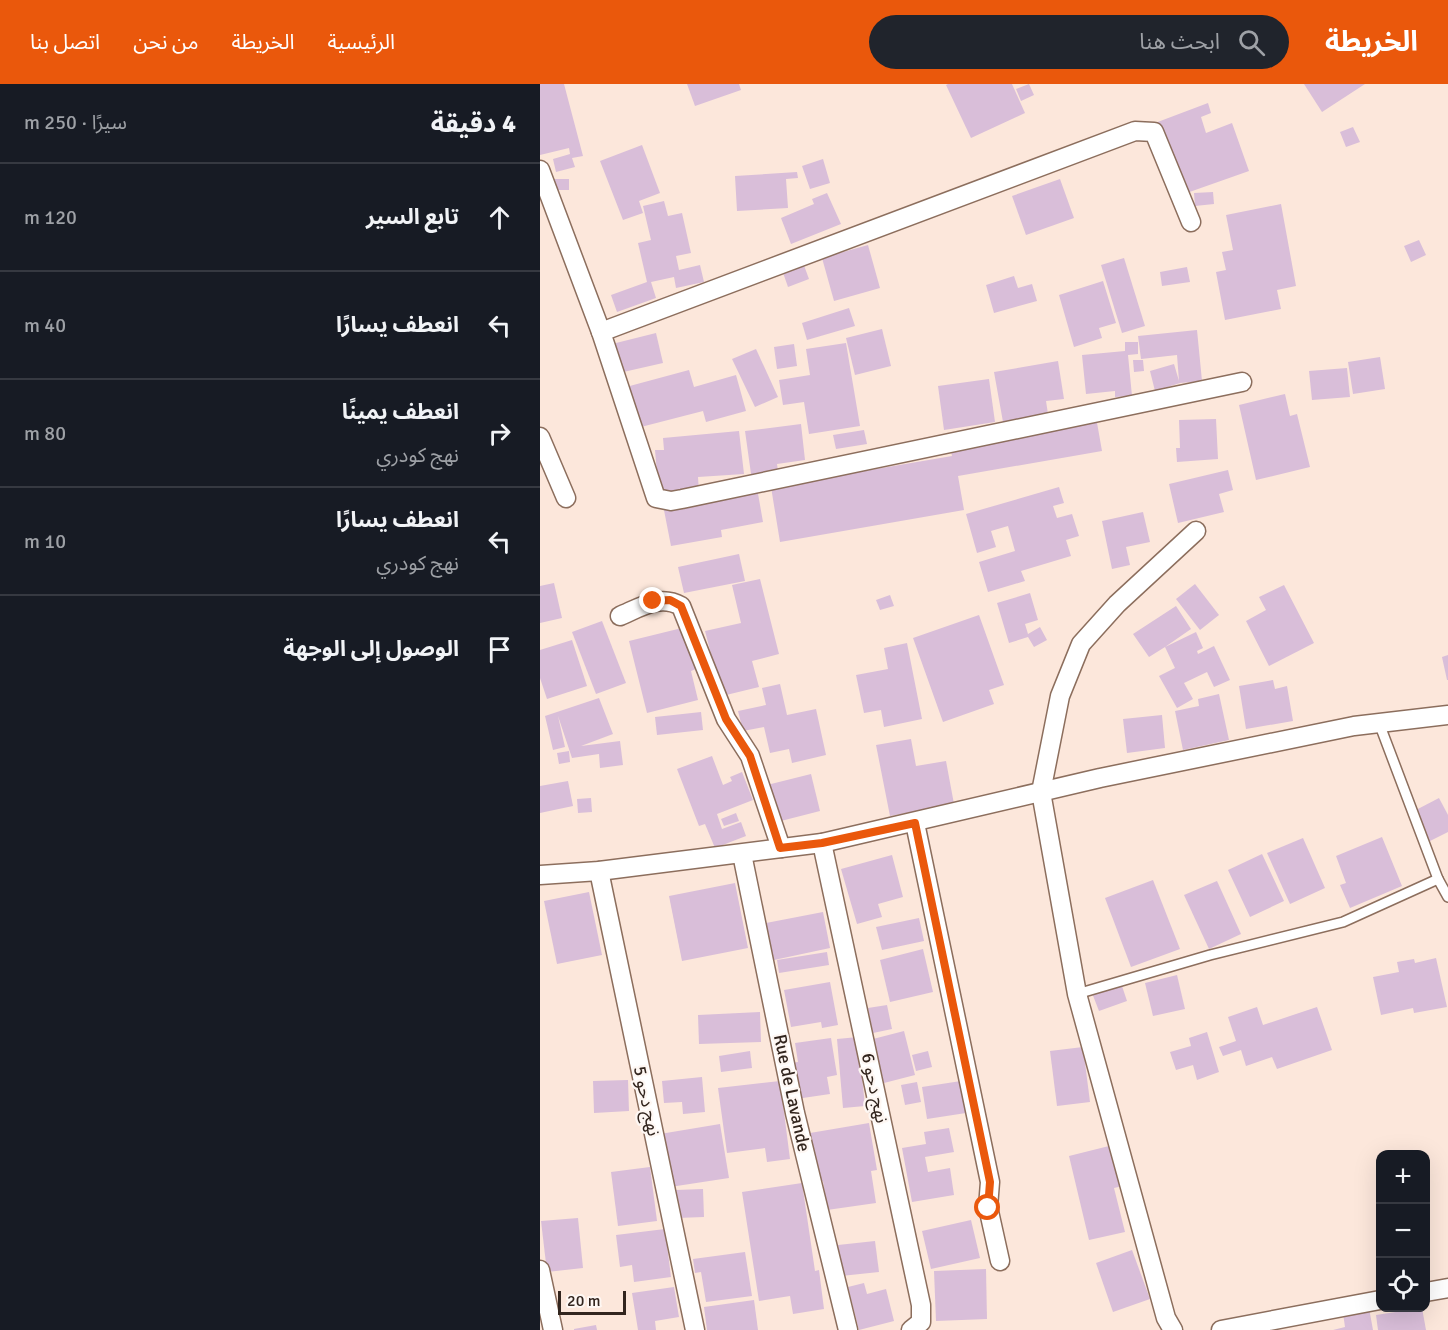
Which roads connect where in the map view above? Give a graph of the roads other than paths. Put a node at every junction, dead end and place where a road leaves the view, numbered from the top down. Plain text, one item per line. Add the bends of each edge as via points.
1 (540, 170) edge
2 (1191, 222) dead end
3 (601, 332) junction
4 (1242, 382) dead end
5 (540, 437) edge
6 (566, 498) dead end
7 (1196, 531) dead end
8 (620, 616) dead end
9 (1448, 715) edge
10 (1379, 723) junction
11 (1041, 792) junction
12 (915, 823) junction
13 (822, 843) junction
14 (780, 848) junction
15 (742, 854) junction
16 (599, 871) junction
17 (540, 875) edge
18 (1438, 879) junction
19 (1448, 897) edge
20 (1077, 994) junction
21 (1000, 1261) dead end
22 (541, 1273) edge
23 (1448, 1288) edge
24 (1430, 1291) edge
25 (1376, 1301) edge
26 (553, 1330) edge
27 (695, 1330) edge
28 (848, 1330) edge
29 (911, 1330) edge
30 (1173, 1330) edge
31 (1221, 1330) edge

1 - 3 street
2 - 3 street via 1154,132 1135,131
3 - 4 street via 656,498 671,501
5 - 6 street
7 - 11 street via 1118,604 1082,645 1060,696
8 - 14 street via 653,601 670,600 681,606 726,719 750,756
9 - 10 street
10 - 11 street
10 - 18 lane
11 - 12 street
11 - 20 street
12 - 13 street
12 - 21 street via 990,1182 988,1208
13 - 14 street
13 - 29 street, نهج دحو 6 via 921,1305 921,1322
14 - 15 street
15 - 16 street
15 - 28 street, Rue de Lavande via 795,1113
16 - 17 street
16 - 27 street, نهج دحو 5
18 - 19 lane
18 - 20 lane via 1343,922
20 - 30 street via 1166,1318
22 - 26 street
23 - 24 street
25 - 31 street

